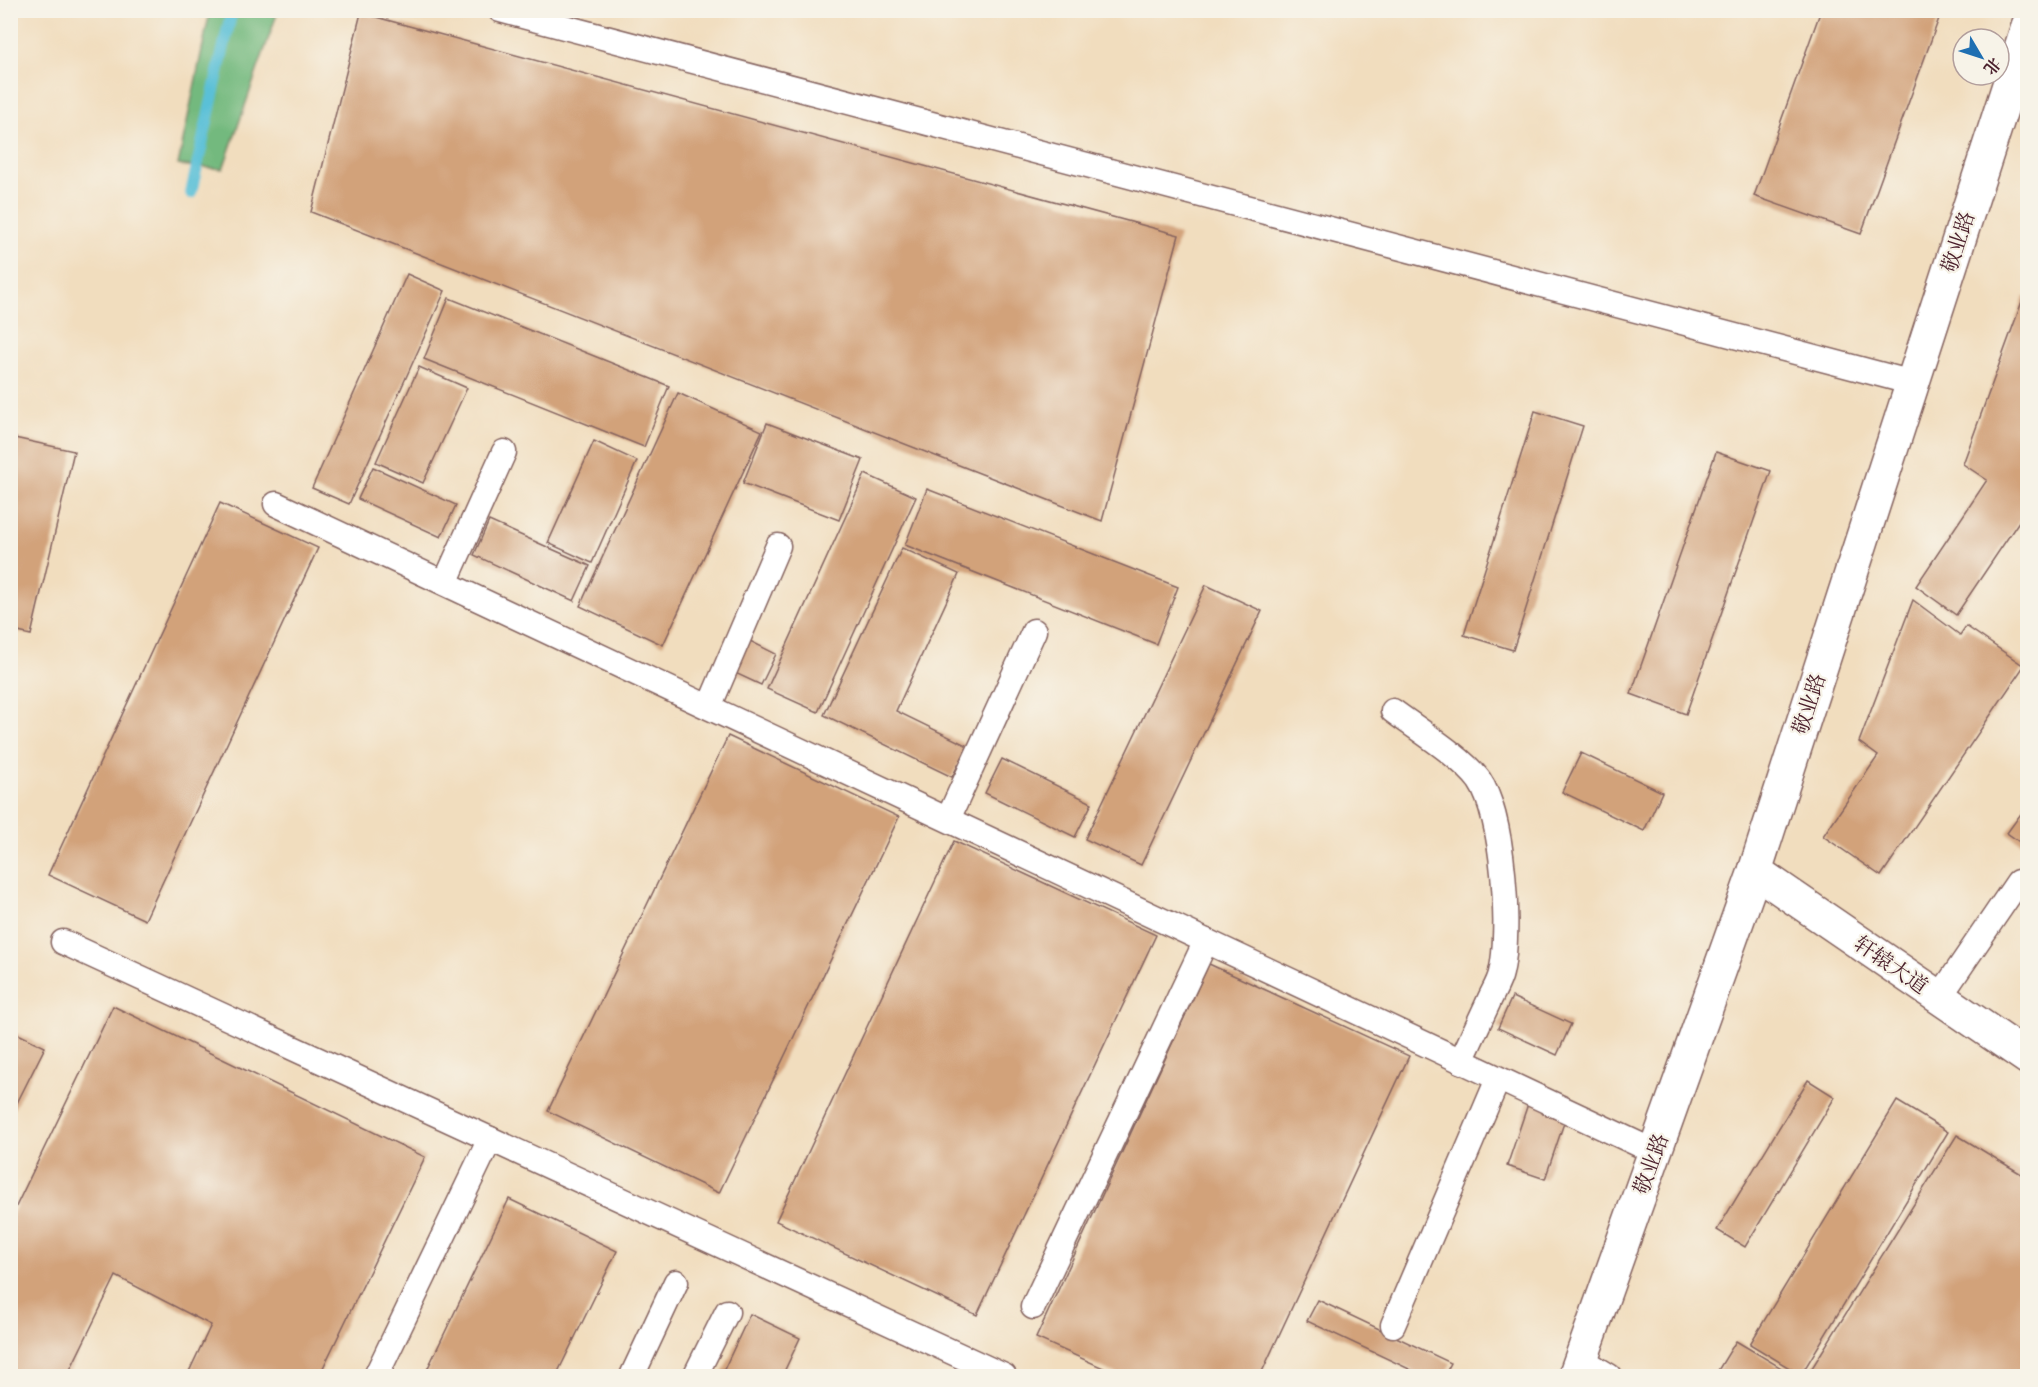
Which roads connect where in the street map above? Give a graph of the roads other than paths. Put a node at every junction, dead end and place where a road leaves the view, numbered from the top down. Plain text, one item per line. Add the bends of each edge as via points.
1 (500, 10) edge
2 (2028, 27) edge
3 (1913, 383) junction
4 (504, 452) dead end
5 (276, 504) dead end
6 (778, 546) dead end
7 (445, 583) junction
8 (1034, 631) dead end
9 (709, 708) junction
10 (1393, 711) dead end
11 (948, 819) junction
12 (1755, 871) junction
13 (2028, 889) edge
14 (1206, 941) junction
15 (63, 942) dead end
16 (1939, 998) junction
17 (2028, 1058) edge
18 (1461, 1061) junction
19 (1498, 1078) junction
20 (490, 1139) junction
21 (1655, 1152) junction
22 (676, 1282) dead end
23 (1034, 1307) dead end
24 (727, 1312) dead end
25 (1393, 1325) dead end
26 (1578, 1368) edge
27 (376, 1377) edge
28 (632, 1377) edge
29 (695, 1377) edge
30 (1004, 1377) edge
31 (1609, 1377) edge

1 - 3 lane
2 - 3 street, 敬业路
3 - 12 street, 敬业路
4 - 7 lane
5 - 7 lane
6 - 9 lane
7 - 9 lane
8 - 11 lane
9 - 11 lane
10 - 18 lane via 1479,781 1491,808 1500,852 1506,909 1505,951 1500,976
11 - 14 lane
12 - 16 street, 轩辕大道
12 - 21 street, 敬业路
13 - 16 lane via 2018,882
14 - 18 lane
14 - 23 lane
15 - 20 lane
16 - 17 street, 轩辕大道
18 - 19 lane
19 - 21 lane
19 - 25 lane
20 - 27 lane
20 - 30 lane
21 - 26 street, 敬业路
22 - 28 lane
24 - 29 lane
26 - 31 lane

